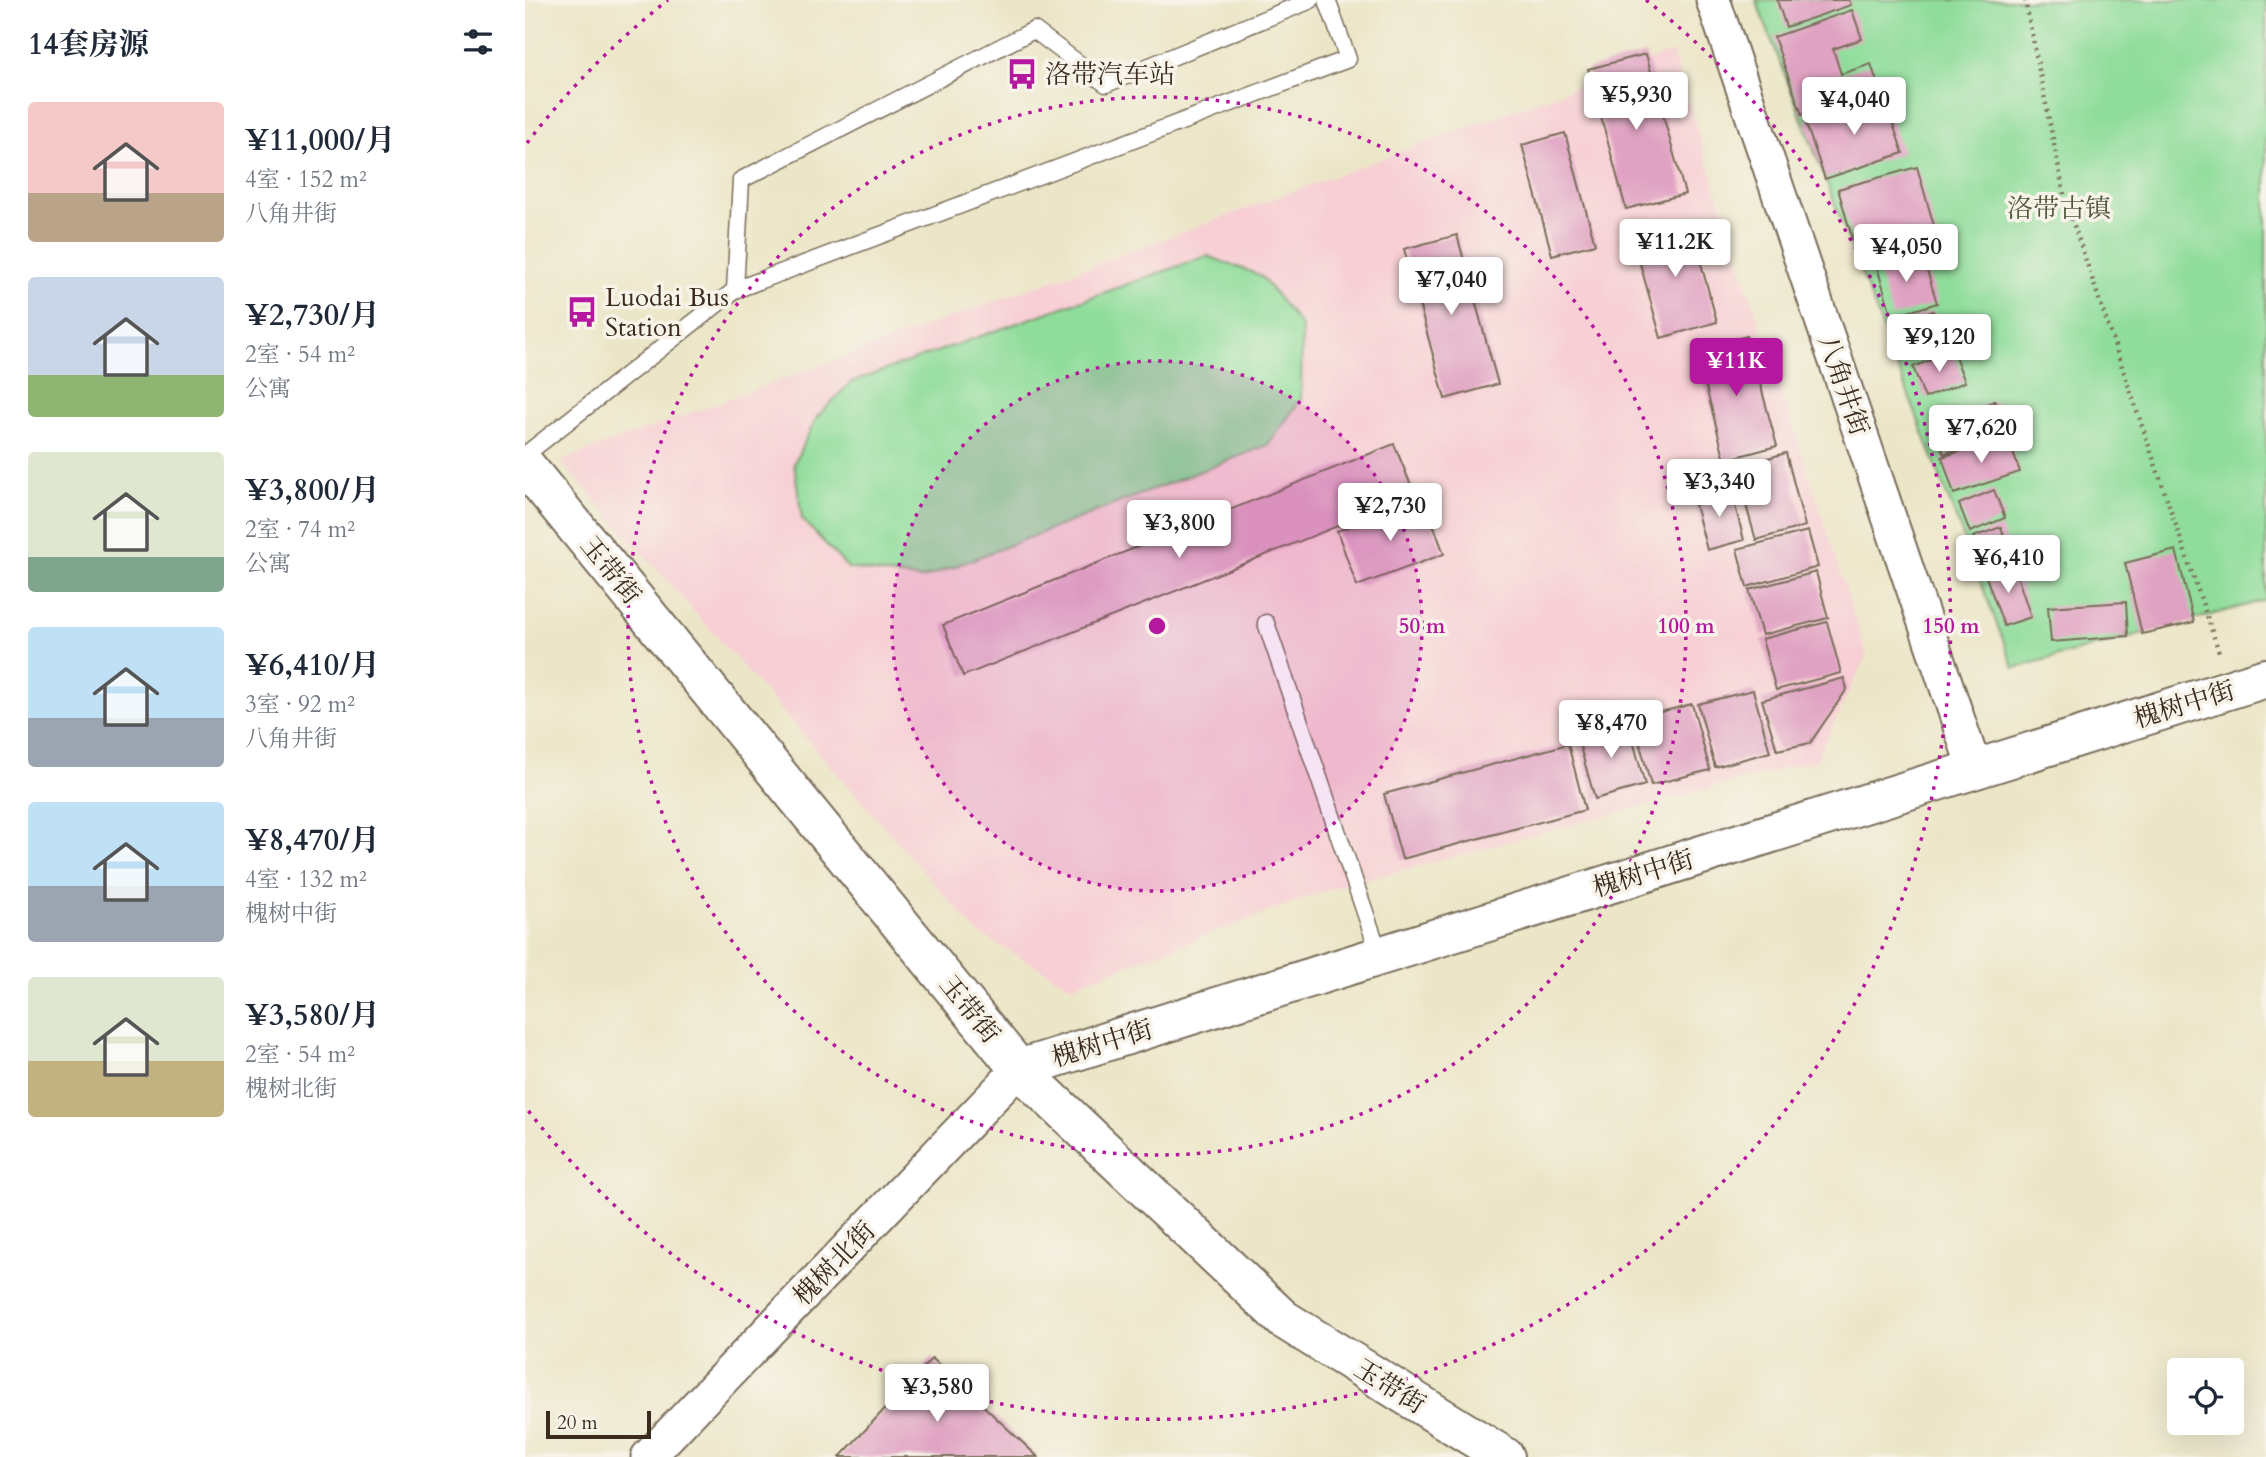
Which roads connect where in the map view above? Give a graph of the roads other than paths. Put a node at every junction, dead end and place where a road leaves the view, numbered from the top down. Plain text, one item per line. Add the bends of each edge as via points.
1 (1311, 0) edge
2 (1327, 0) edge
3 (1713, 0) edge
4 (735, 290) junction
5 (525, 455) edge
6 (525, 465) edge
7 (1266, 623) dead end
8 (2249, 684) edge
9 (1975, 770) junction
10 (1380, 956) junction
11 (1020, 1069) junction
12 (648, 1457) edge
13 (1505, 1457) edge

1 - 4 lane via 1106,84 1034,30 741,180
2 - 4 lane via 1348,59
3 - 9 street, 八角井街
4 - 5 lane
6 - 11 street, 玉带街
7 - 10 lane
8 - 9 street, 槐树中街
9 - 10 street, 槐树中街
10 - 11 street, 槐树中街
11 - 12 street, 槐树北街
11 - 13 street, 玉带街 via 1283,1319

